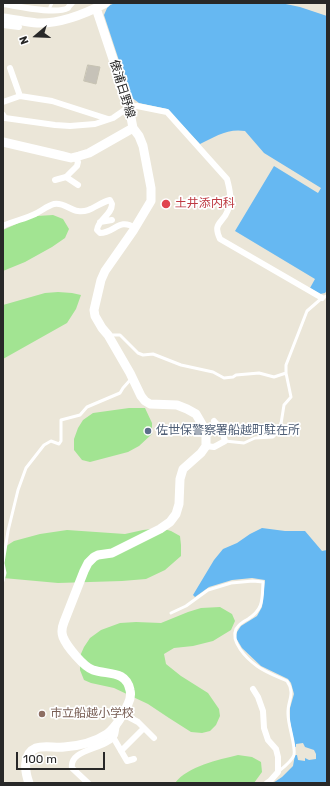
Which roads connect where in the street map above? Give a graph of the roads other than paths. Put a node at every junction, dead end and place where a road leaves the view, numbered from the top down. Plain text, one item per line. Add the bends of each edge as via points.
1 (52, 3) edge
2 (72, 3) edge
3 (106, 3) edge
4 (3, 4) edge
5 (96, 8) junction
6 (50, 10) junction
7 (3, 25) edge
8 (19, 27) dead end
9 (10, 68) dead end
10 (20, 96) junction
11 (3, 102) edge
12 (129, 107) junction
13 (3, 115) edge
14 (108, 119) junction
15 (134, 128) junction
16 (3, 142) edge
17 (75, 157) junction
18 (66, 177) junction
19 (55, 180) dead end
20 (78, 185) dead end
21 (112, 220) dead end
22 (100, 222) junction
23 (3, 226) edge
24 (135, 228) junction
25 (324, 297) edge
26 (108, 335) junction
27 (286, 373) junction
28 (132, 378) junction
29 (214, 421) dead end
30 (225, 441) junction
31 (206, 446) junction
32 (3, 581) edge
33 (171, 613) dead end
34 (253, 689) dead end
35 (123, 714) junction
36 (118, 723) junction
37 (144, 728) junction
38 (113, 737) junction
39 (154, 738) dead end
40 (121, 752) junction
41 (134, 759) dead end
42 (278, 772) junction
43 (29, 783) edge
44 (88, 783) edge
45 (267, 783) edge

1 - 6 lane
2 - 6 street via 68,8
3 - 5 street
4 - 6 street
5 - 7 street via 55,22
5 - 12 street, 俵浦日野線
7 - 8 street
9 - 10 street
10 - 11 street
10 - 14 street via 52,101
12 - 14 street
12 - 15 street, 俵浦日野線
12 - 25 street via 137,106 166,112 227,179 231,197 228,211 217,227 220,239
13 - 14 street via 5,118 70,126 95,124
15 - 17 street, 俵浦日野線 via 89,153
15 - 24 street via 143,146 151,188 151,201
16 - 17 street, 俵浦日野線
17 - 18 street via 77,166
18 - 19 street
18 - 20 street
21 - 22 street
22 - 23 street via 112,208 110,200 86,211 76,211 62,204 55,204
22 - 24 street via 97,226 100,233 106,233 123,224 130,224
24 - 26 street via 105,270 101,280 94,316
25 - 27 lane via 307,311 286,365
26 - 27 lane via 120,335 143,355 153,354 181,365 213,372 224,378 259,373 274,377
26 - 28 street
27 - 30 lane via 291,397 284,405 280,430 273,437 255,438 244,443
28 - 31 street via 141,396 150,404 177,405 196,414 203,426
28 - 32 lane via 120,393 87,406 80,415 61,420 59,444 51,442 44,445 26,468 8,531
29 - 30 street via 222,430
30 - 31 street via 214,447
31 - 35 street via 183,469 179,504 170,522 112,553 94,557 84,571 64,622 63,637 80,661 92,670 122,676 129,683 129,704
33 - 42 lane via 208,590 231,583 263,582 259,609 237,628 234,635 243,653 257,666 287,681 292,690 288,712 294,756
34 - 42 street via 263,711 268,740 276,749
35 - 36 street
35 - 37 street
36 - 38 street
36 - 43 street via 108,734 93,741 33,750 25,764
37 - 39 street
37 - 40 street
38 - 40 street
38 - 44 street via 74,757 72,768
40 - 41 street via 127,762
42 - 45 street

